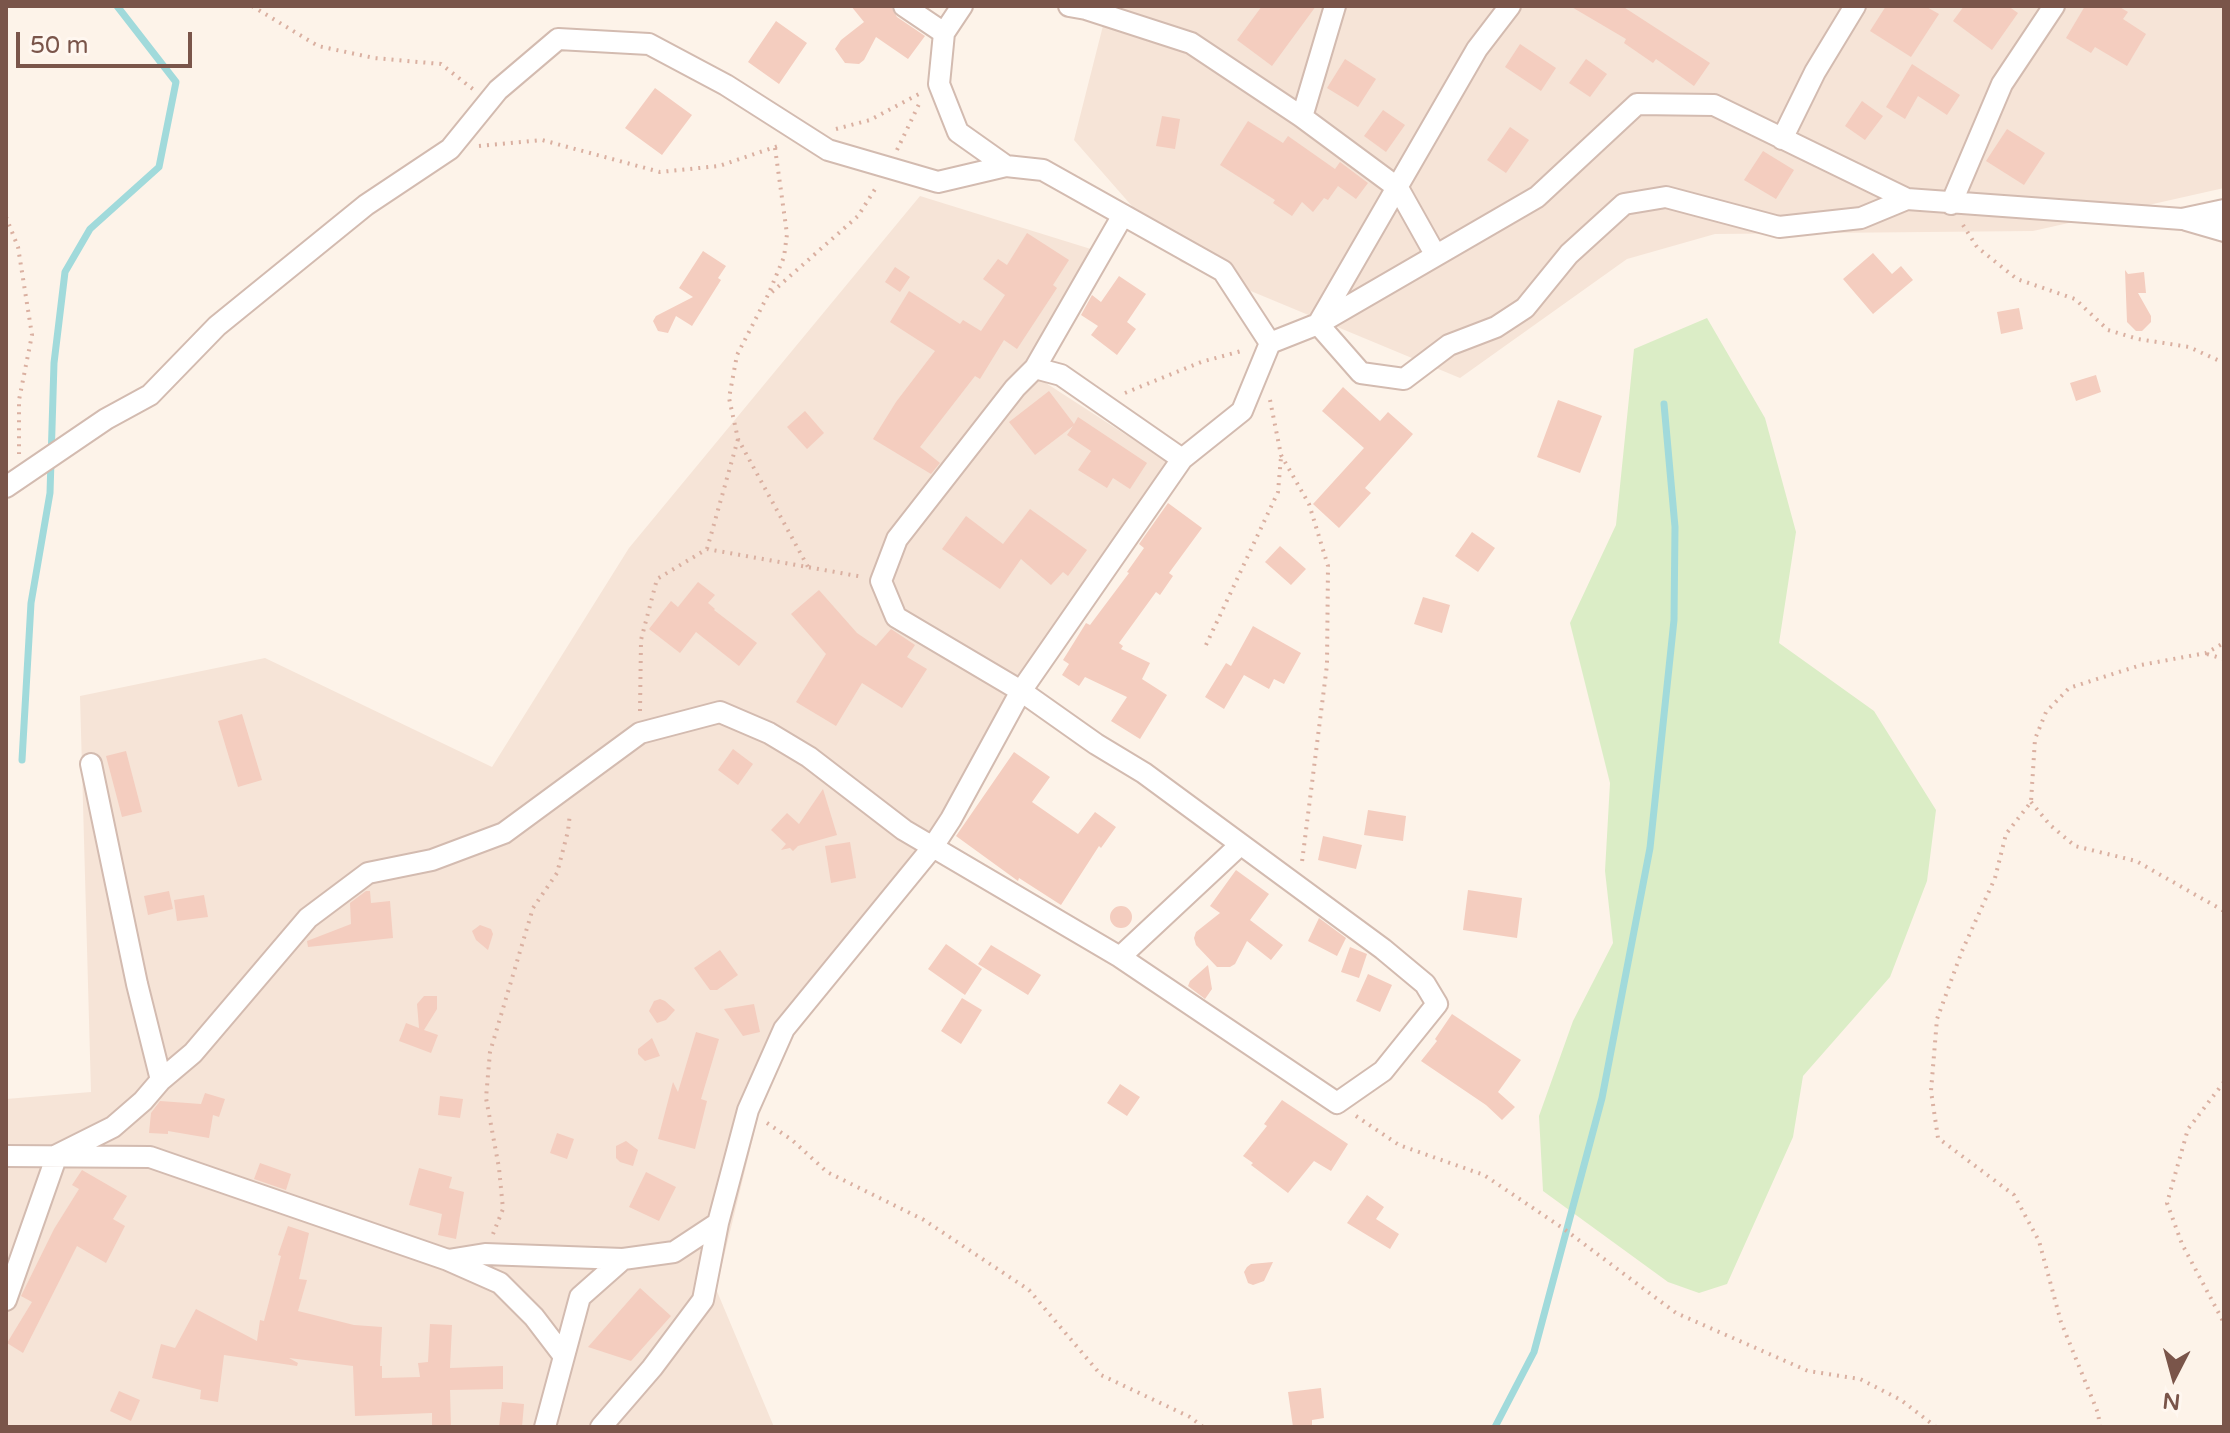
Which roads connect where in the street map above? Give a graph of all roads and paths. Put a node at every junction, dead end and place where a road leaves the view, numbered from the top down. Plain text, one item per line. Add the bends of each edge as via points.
1 (252, 6) edge
2 (904, 6) edge
3 (962, 6) edge
4 (1069, 6) edge
5 (1335, 6) edge
6 (1510, 6) edge
7 (1855, 6) edge
8 (2054, 6) edge
9 (944, 33) junction
10 (489, 101) junction
11 (1302, 117) junction
12 (807, 137) junction
13 (1782, 139) junction
14 (775, 148) junction
15 (450, 149) junction
16 (1006, 166) junction
17 (888, 167) junction
18 (1398, 188) junction
19 (1907, 199) junction
20 (1951, 204) junction
21 (2224, 210) edge
22 (1123, 215) junction
23 (6, 217) edge
24 (2182, 219) junction
25 (2224, 231) edge
26 (1435, 254) junction
27 (768, 295) junction
28 (1318, 324) junction
29 (1266, 352) junction
30 (2224, 363) edge
31 (1035, 368) junction
32 (1100, 403) junction
33 (738, 439) junction
34 (1281, 455) junction
35 (1182, 459) junction
36 (12, 482) edge
37 (707, 549) junction
38 (808, 567) junction
39 (881, 581) junction
40 (2224, 643) edge
41 (1206, 645) dead end
42 (2206, 653) junction
43 (2224, 659) edge
44 (1021, 691) junction
45 (640, 733) junction
46 (91, 764) dead end
47 (573, 783) junction
48 (2031, 802) junction
49 (1240, 845) junction
50 (932, 848) junction
51 (1299, 888) junction
52 (2224, 911) edge
53 (1120, 957) junction
54 (161, 1080) junction
55 (2224, 1082) edge
56 (1337, 1103) junction
57 (748, 1110) junction
58 (57, 1155) junction
59 (6, 1156) edge
60 (718, 1223) junction
61 (485, 1254) junction
62 (623, 1259) junction
63 (448, 1260) junction
64 (6, 1300) edge
65 (2224, 1323) edge
66 (563, 1355) junction
67 (545, 1427) edge
68 (601, 1427) edge
69 (1203, 1427) edge
70 (1936, 1427) edge
71 (2100, 1427) edge

1 - 10 path via 318,46 441,64
2 - 9 street
3 - 9 street
4 - 11 street via 1191,43
5 - 11 street
6 - 18 street via 1477,49
7 - 13 street
8 - 20 street via 2002,84
9 - 16 street via 939,84 958,132
10 - 12 street via 558,39 649,44
10 - 15 street
11 - 18 street
12 - 14 path
12 - 17 street via 828,150
12 - 17 path via 870,120 926,91
13 - 19 street
13 - 26 street via 1714,105 1637,104 1537,197
14 - 15 path via 719,166 660,172 542,140
14 - 27 path via 787,234
15 - 36 street via 366,205 217,326 150,395
16 - 17 street via 938,182
16 - 22 street via 1043,170
17 - 27 path via 858,216
18 - 26 street
18 - 28 street
19 - 20 street
19 - 28 street via 1861,218 1779,227 1666,197 1624,204 1569,254 1525,308 1496,327 1449,345 1404,379 1361,373
20 - 24 street
20 - 30 path via 1977,247 2017,279 2075,299 2108,330 2189,347
21 - 24 street
22 - 29 street via 1223,271
22 - 31 street
23 - 36 path via 18,247 32,335 19,400
24 - 25 street
26 - 28 street
27 - 33 path via 737,355 729,398
28 - 29 street
29 - 32 path via 1201,362
29 - 34 path
29 - 35 street via 1242,411
31 - 32 street via 1061,375
31 - 39 street via 897,539
32 - 35 street
33 - 37 path
33 - 38 path
34 - 41 path via 1278,492
34 - 51 path via 1309,504 1328,566 1327,665
35 - 44 street
37 - 38 path
37 - 45 path via 657,579 641,640
38 - 39 path
39 - 44 street via 896,617
40 - 42 path
42 - 43 path
42 - 48 path via 2141,665 2069,688 2046,712 2035,739
44 - 49 street
44 - 50 street
45 - 47 street
45 - 50 street via 720,712 809,757
46 - 54 street
47 - 54 street via 504,833 432,860 368,873 308,918 193,1053
47 - 61 path via 557,873 533,908 490,1052 486,1098 503,1209
48 - 52 path via 2075,846 2136,861
48 - 71 path via 2006,834 1995,878 1937,1019 1931,1091 1938,1138 2014,1195 2039,1241 2061,1322
49 - 51 street
49 - 53 street
50 - 53 street
50 - 57 street via 784,1029
51 - 56 street via 1404,966 1425,984 1437,1004 1383,1071
53 - 56 street
54 - 58 street via 113,1127
55 - 65 path via 2188,1129 2167,1203 2182,1244
56 - 70 path via 1399,1145 1484,1175 1676,1313 1808,1371 1860,1379 1901,1400
57 - 60 street
57 - 69 path via 827,1172 924,1220 1029,1290 1101,1375
58 - 59 street
58 - 63 street via 150,1157
58 - 64 street
60 - 62 street via 674,1252
60 - 68 street via 703,1300
61 - 62 street
61 - 63 street
62 - 66 street via 580,1297
63 - 66 street via 500,1283
66 - 67 street

